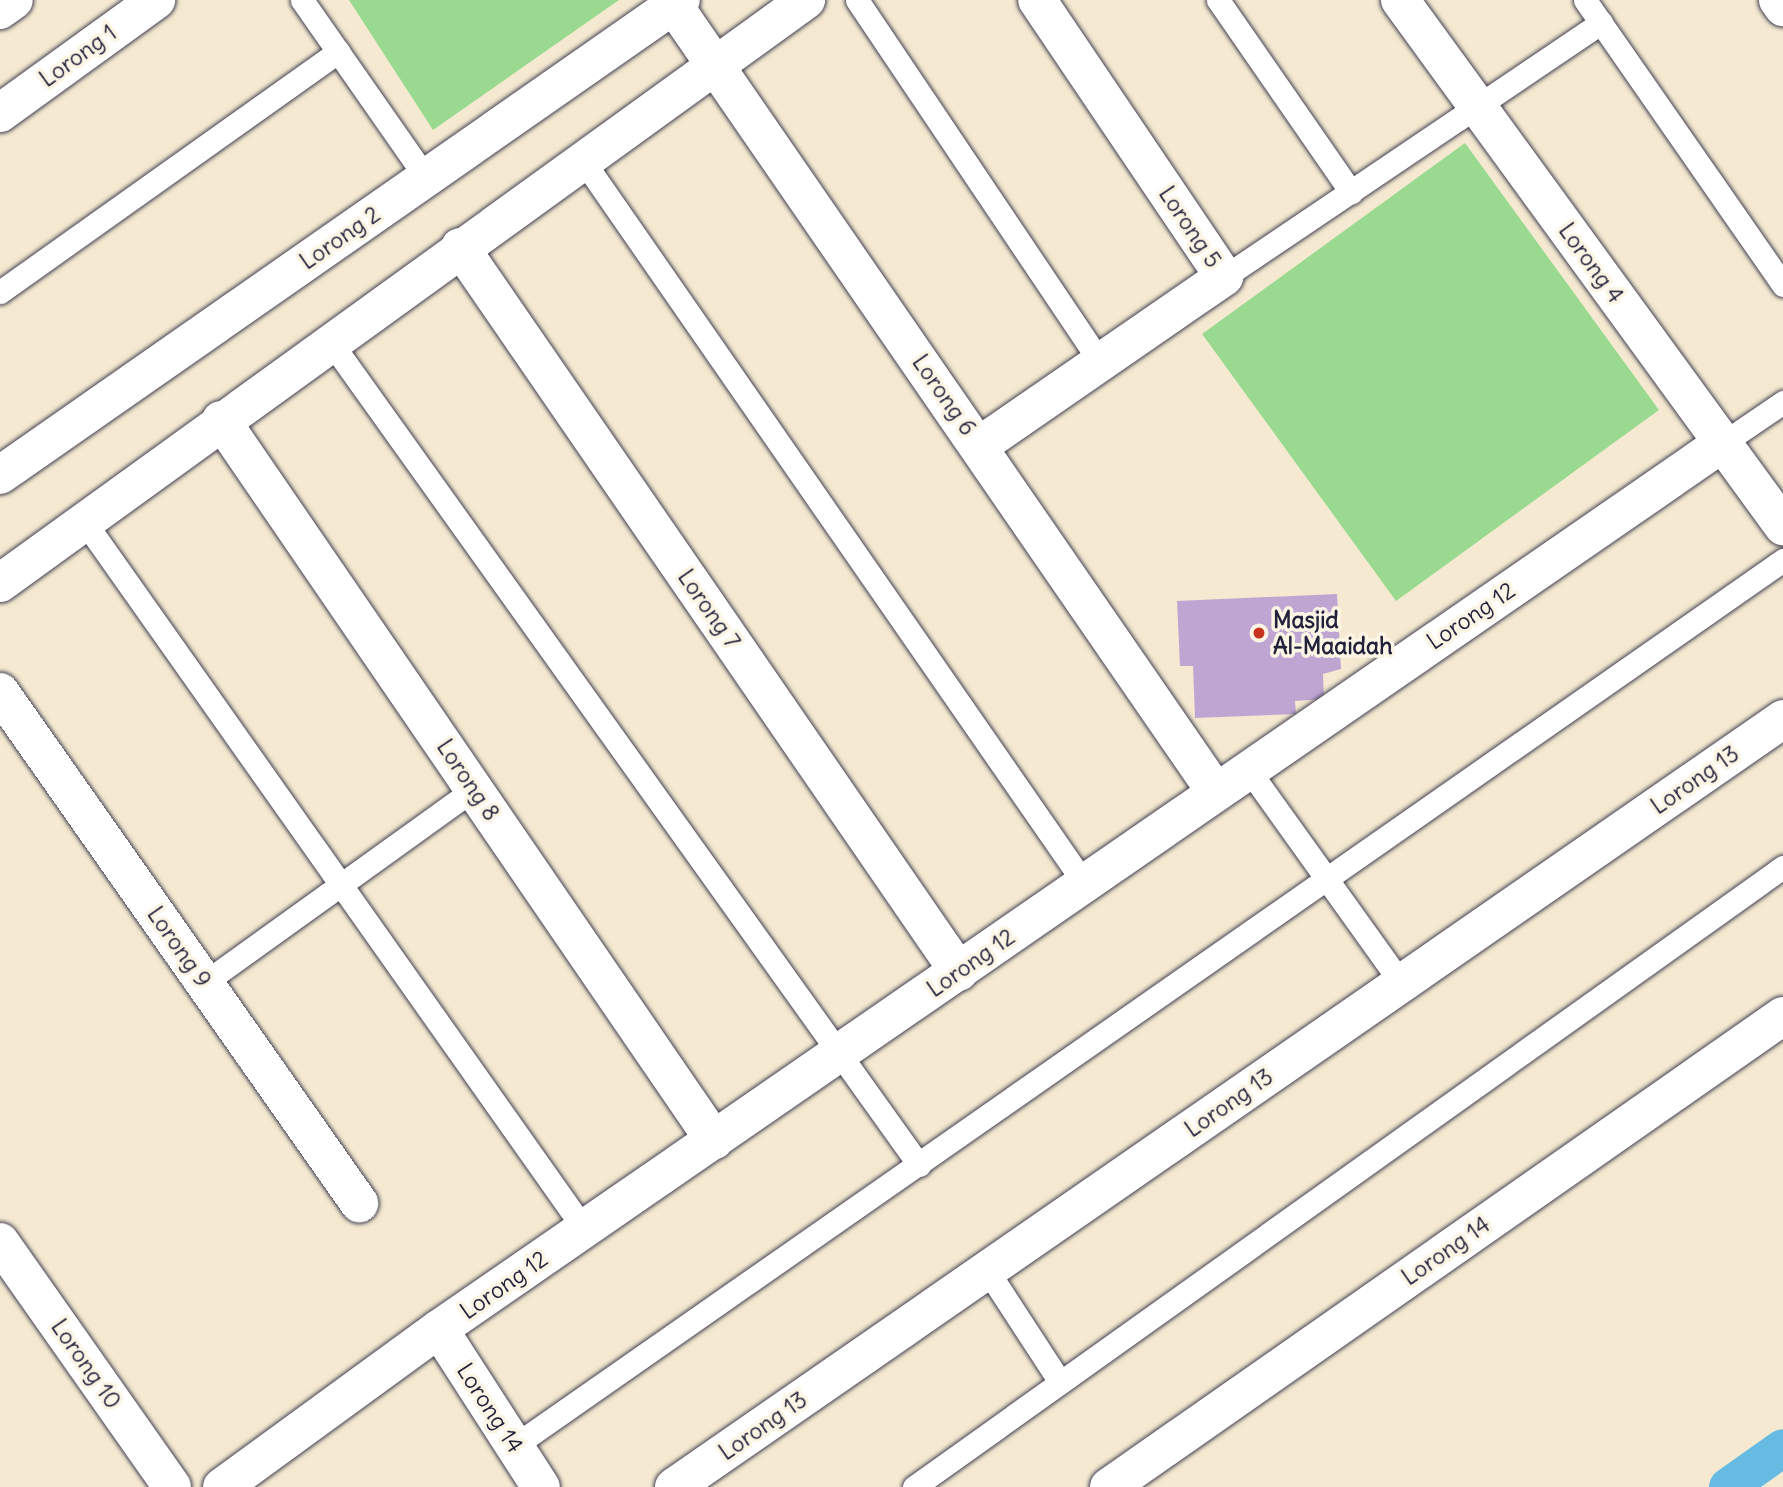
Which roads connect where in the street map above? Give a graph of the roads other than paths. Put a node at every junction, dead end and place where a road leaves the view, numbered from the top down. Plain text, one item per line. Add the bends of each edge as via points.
1 (14, 0) edge
2 (156, 0) edge
3 (302, 0) edge
4 (806, 0) edge
5 (857, 0) edge
6 (1037, 0) edge
7 (1218, 0) edge
8 (1400, 0) edge
9 (1585, 0) edge
10 (1778, 0) edge
11 (675, 2) edge
12 (1783, 7) edge
13 (0, 10) edge
14 (1601, 23) junction
15 (338, 52) junction
16 (713, 64) junction
17 (1477, 108) junction
18 (0, 113) edge
19 (582, 159) junction
20 (426, 178) junction
21 (1351, 192) junction
22 (460, 247) junction
23 (1224, 277) junction
24 (1783, 285) edge
25 (0, 292) edge
26 (330, 341) junction
27 (1100, 362) junction
28 (1783, 402) edge
29 (221, 420) junction
30 (1723, 443) junction
31 (979, 446) junction
32 (0, 475) edge
33 (84, 521) junction
34 (1783, 526) edge
35 (1783, 560) edge
36 (0, 583) edge
37 (0, 692) edge
38 (1783, 719) edge
39 (1248, 769) junction
40 (474, 789) junction
41 (1215, 791) junction
42 (1783, 867) edge
43 (1328, 881) junction
44 (342, 883) junction
45 (1084, 883) junction
46 (958, 972) junction
47 (204, 983) junction
48 (1401, 983) junction
49 (1783, 1016) edge
50 (840, 1053) junction
51 (714, 1140) junction
52 (919, 1165) junction
53 (359, 1203) dead end
54 (584, 1229) junction
55 (0, 1242) edge
56 (987, 1270) junction
57 (439, 1329) junction
58 (1060, 1381) junction
59 (514, 1446) junction
60 (172, 1487) edge
61 (222, 1487) edge
62 (541, 1487) edge
63 (674, 1487) edge
64 (914, 1487) edge
65 (1109, 1487) edge

1 - 13 street
2 - 18 street, Lorong 1
3 - 15 lane
4 - 16 street
5 - 27 lane
6 - 23 street, Lorong 5
7 - 21 lane
8 - 17 street, Lorong 4
9 - 14 lane
10 - 12 street
11 - 16 street, Lorong 6
11 - 20 street, Lorong 2
14 - 17 lane
14 - 24 lane
15 - 20 lane
15 - 25 lane
16 - 19 street
16 - 31 street, Lorong 6
17 - 21 lane
17 - 30 street, Lorong 4
19 - 22 street
19 - 45 lane
20 - 32 street, Lorong 2
21 - 23 lane
22 - 26 street
22 - 46 street, Lorong 7
23 - 27 street, Lorong 5
26 - 29 street
26 - 50 lane
27 - 31 street, Lorong 5
28 - 30 lane
29 - 33 street
29 - 40 street, Lorong 8
30 - 34 street, Lorong 4
30 - 39 street, Lorong 12
31 - 41 street, Lorong 6
33 - 36 street
33 - 44 lane
35 - 43 lane
37 - 47 street, Lorong 9
38 - 48 street, Lorong 13
39 - 41 street, Lorong 12
39 - 43 lane
40 - 44 lane
40 - 51 street, Lorong 8
41 - 45 street, Lorong 12
42 - 58 lane
43 - 48 lane
43 - 52 lane
44 - 47 lane
44 - 54 lane
45 - 46 street, Lorong 12
46 - 50 street, Lorong 12
47 - 53 street, Lorong 9
48 - 56 street, Lorong 13
49 - 65 street, Lorong 14
50 - 51 street, Lorong 12
50 - 52 lane
51 - 54 street, Lorong 12
52 - 59 lane
54 - 57 street, Lorong 12
55 - 60 street, Lorong 10
56 - 58 lane
56 - 63 street, Lorong 13
57 - 59 street, Lorong 14
57 - 61 street, Lorong 12
58 - 64 lane
59 - 62 street, Lorong 14

